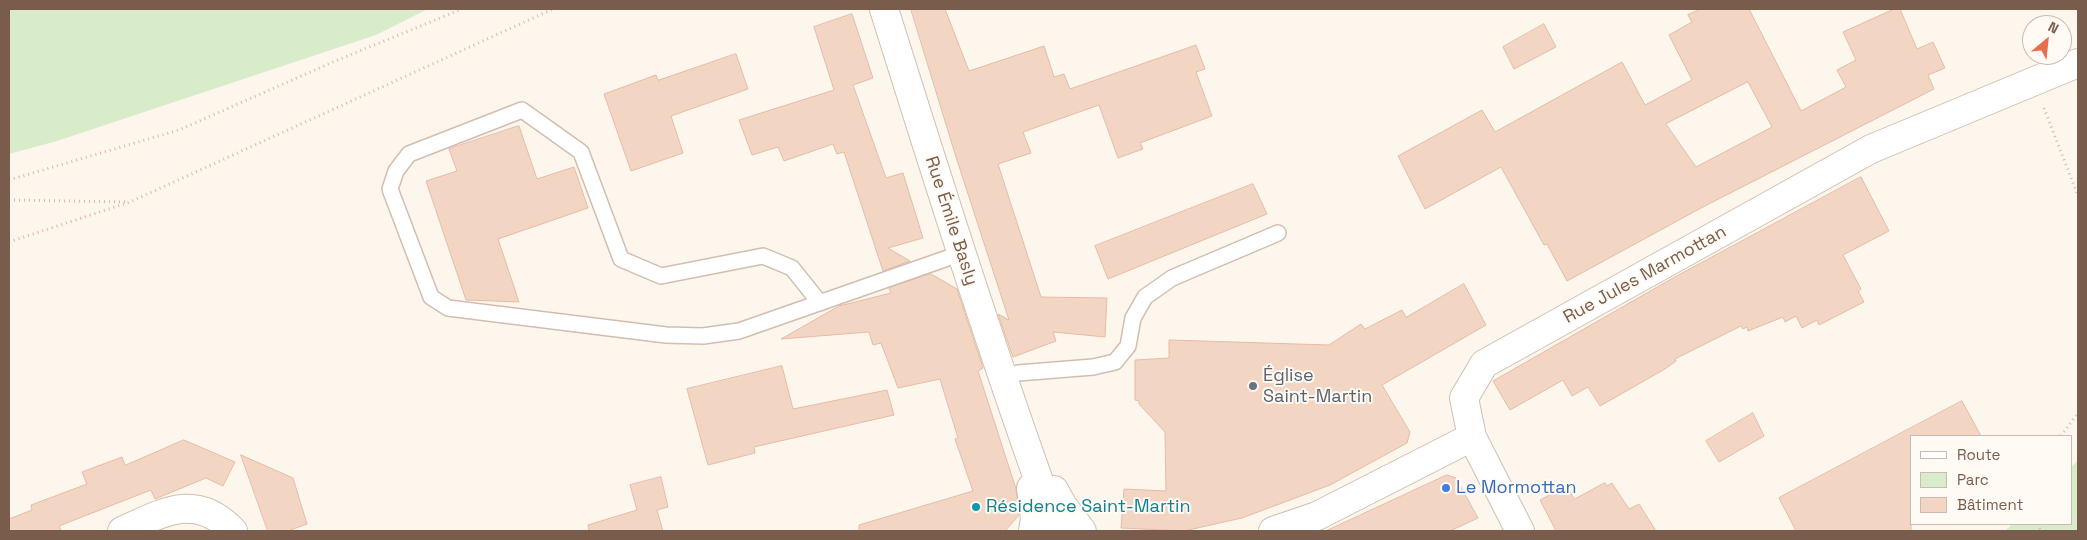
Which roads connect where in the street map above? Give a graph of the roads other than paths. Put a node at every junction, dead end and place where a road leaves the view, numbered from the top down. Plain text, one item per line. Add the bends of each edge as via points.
1 (884, 9) edge
2 (2078, 63) edge
3 (1278, 233) dead end
4 (962, 254) junction
5 (820, 303) junction
6 (1003, 379) junction
7 (1021, 432) junction
8 (1472, 436) junction
9 (122, 531) edge
10 (234, 531) edge
11 (1033, 531) edge
12 (1057, 531) edge
13 (1082, 531) edge
14 (1274, 531) edge
15 (1520, 531) edge

1 - 4 street, Rue Émile Basly
2 - 8 street, Rue Jules Marmottan via 1870,150 1484,364 1464,398
3 - 6 lane via 1172,278 1145,297 1133,318 1128,346 1115,362 1018,373
4 - 5 lane
4 - 6 street, Rue Émile Basly
5 - 5 lane via 792,268 763,256 661,276 621,259 581,152 522,110 409,154 396,171 390,189 431,297 448,308 666,335 703,336 739,331
6 - 7 street, Rue Émile Basly
7 - 11 street, Rue Émile Basly via 1035,519
7 - 12 street, Rue Émile Basly
7 - 13 street, Rue Émile Basly via 1063,506
8 - 14 street via 1317,516
8 - 15 street, Rue Jules Marmottan
9 - 10 street via 162,514 189,508 220,518

